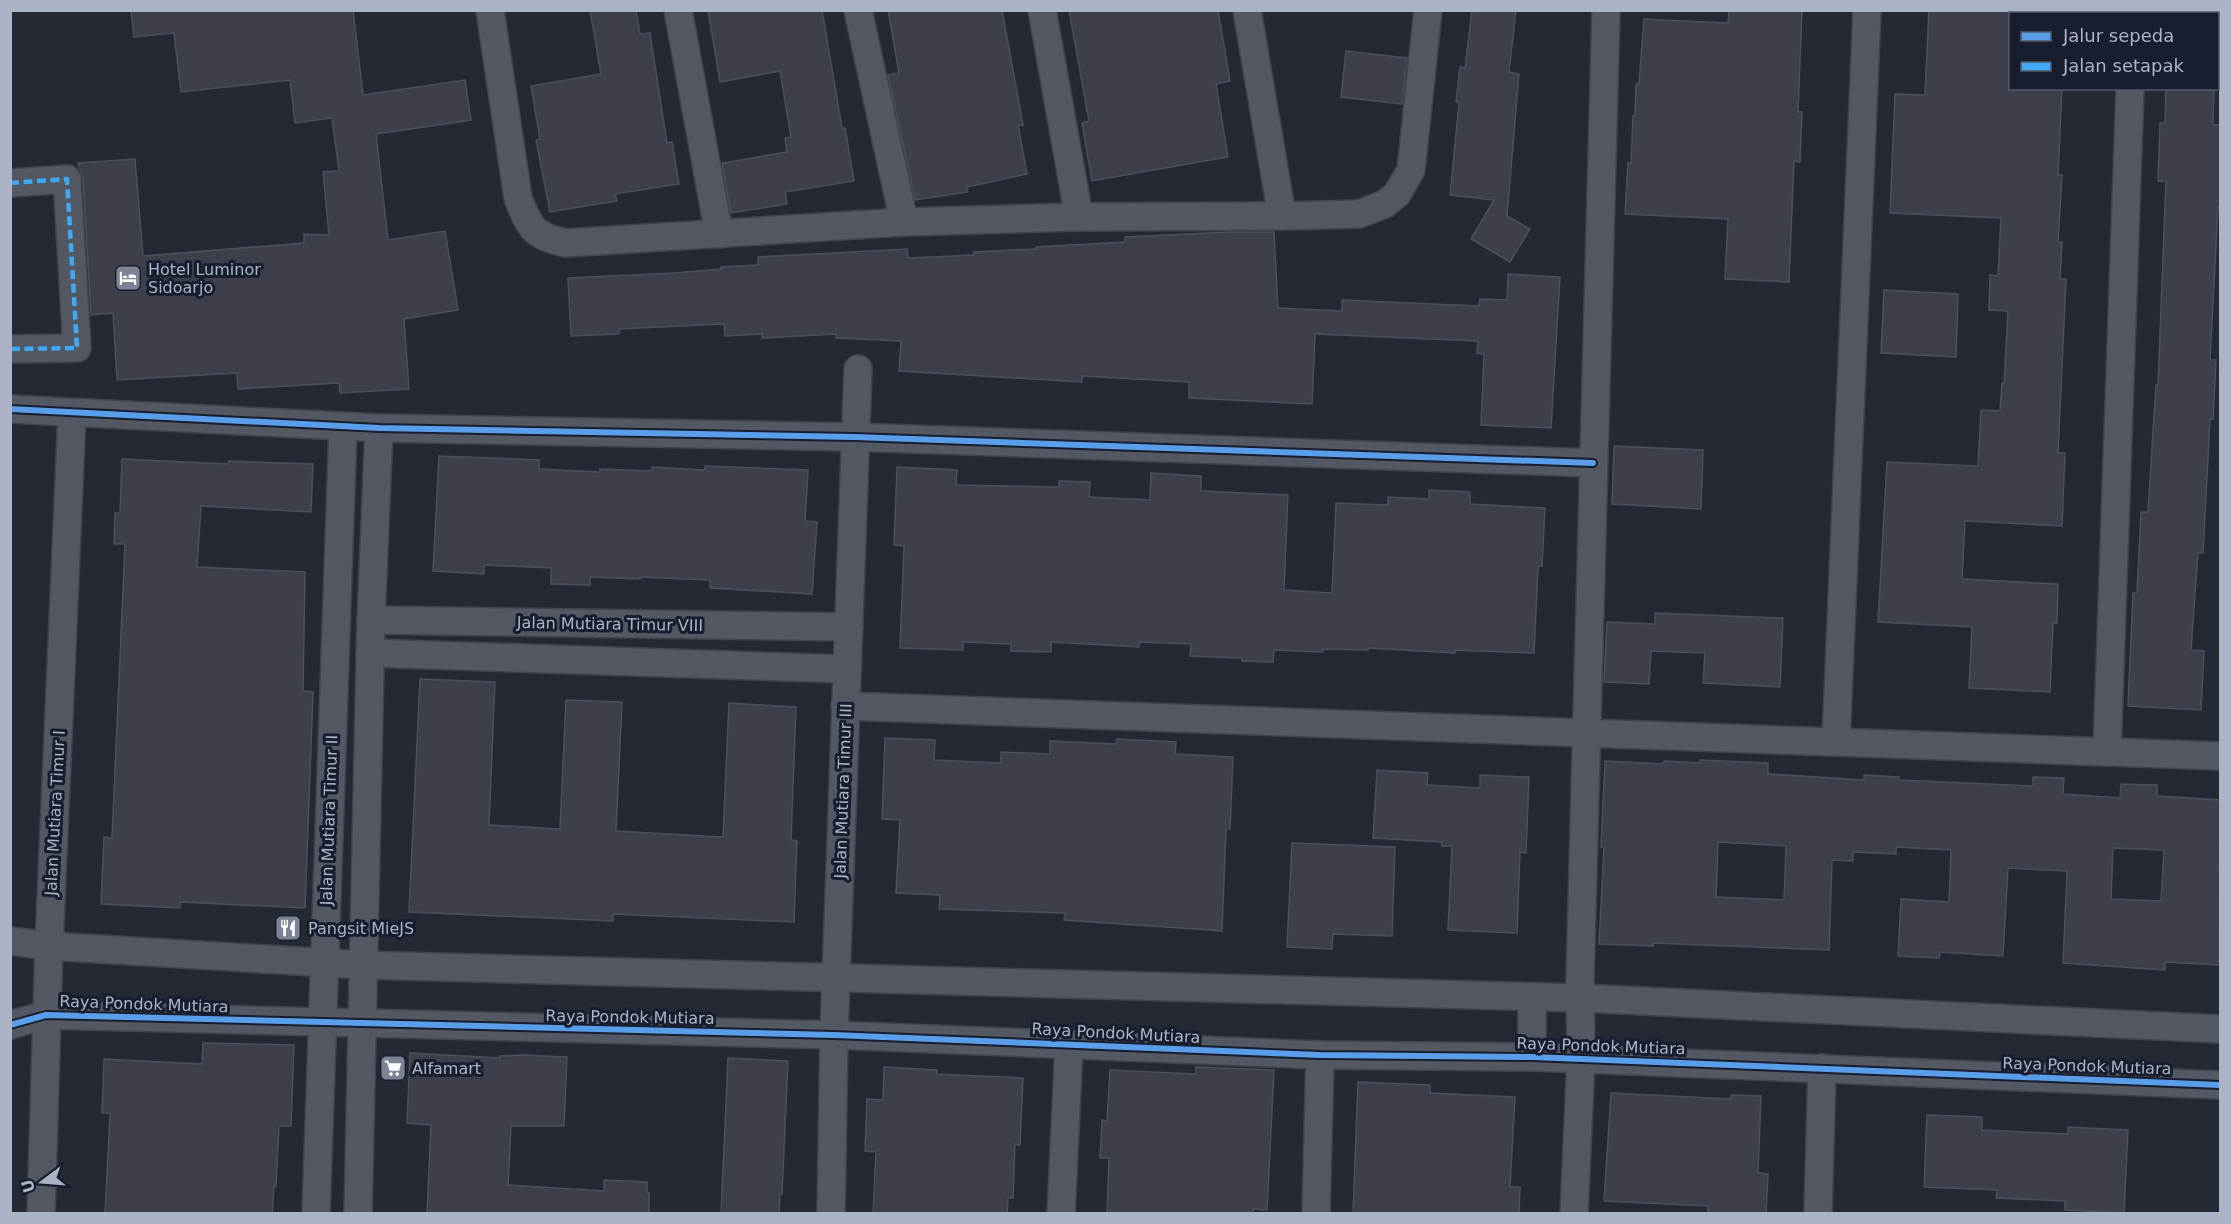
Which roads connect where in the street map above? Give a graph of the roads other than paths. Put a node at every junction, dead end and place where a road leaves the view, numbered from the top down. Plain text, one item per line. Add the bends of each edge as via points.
1 (490, 10) edge
2 (678, 10) edge
3 (858, 10) edge
4 (1042, 10) edge
5 (1247, 10) edge
6 (1428, 10) edge
7 (1606, 10) edge
8 (1868, 10) edge
9 (2130, 90) edge
10 (10, 183) edge
11 (1282, 216) junction
12 (1079, 217) junction
13 (904, 222) junction
14 (718, 234) junction
15 (10, 349) edge
16 (858, 369) dead end
17 (10, 409) edge
18 (72, 413) junction
19 (343, 426) junction
20 (379, 428) junction
21 (854, 437) junction
22 (1593, 463) junction
23 (371, 620) junction
24 (849, 627) junction
25 (370, 653) junction
26 (848, 669) junction
27 (845, 706) junction
28 (1586, 733) junction
29 (1836, 742) junction
30 (2107, 752) junction
31 (2220, 756) edge
32 (10, 941) edge
33 (49, 946) junction
34 (324, 962) junction
35 (364, 964) junction
36 (836, 978) junction
37 (1532, 997) junction
38 (1581, 998) junction
39 (46, 1015) junction
40 (322, 1023) junction
41 (362, 1024) junction
42 (10, 1025) edge
43 (2220, 1029) edge
44 (834, 1035) junction
45 (1069, 1046) junction
46 (1320, 1055) junction
47 (1532, 1057) junction
48 (1581, 1059) junction
49 (1822, 1068) junction
50 (2220, 1085) edge
51 (41, 1214) edge
52 (316, 1214) edge
53 (358, 1214) edge
54 (831, 1214) edge
55 (1061, 1214) edge
56 (1316, 1214) edge
57 (1574, 1214) edge
58 (1818, 1214) edge

1 - 14 street via 518,198 529,225 546,238 565,243
2 - 14 street
3 - 13 street
4 - 12 street
5 - 11 street
6 - 11 street via 1411,170 1397,194 1359,214
7 - 22 street
8 - 29 street
9 - 30 street
10 - 15 street via 67,179 77,348
11 - 12 street
12 - 13 street
13 - 14 street
16 - 21 street, Jalan Mutiara Timur III
17 - 18 street
18 - 19 street
18 - 33 street, Jalan Mutiara Timur I
19 - 20 street
19 - 34 street, Jalan Mutiara Timur II
20 - 21 street
20 - 23 street
21 - 22 street
21 - 24 street, Jalan Mutiara Timur III
22 - 28 street
23 - 24 street, Jalan Mutiara Timur VIII
23 - 25 street
24 - 26 street, Jalan Mutiara Timur III
25 - 26 street
25 - 35 street
26 - 27 street, Jalan Mutiara Timur III
27 - 28 street
27 - 36 street, Jalan Mutiara Timur III
28 - 29 street
28 - 38 street
29 - 30 street
30 - 31 street
32 - 33 street
33 - 34 street
33 - 39 street, Jalan Mutiara Timur I
34 - 35 street
34 - 40 street, Jalan Mutiara Timur II
35 - 36 street
35 - 41 street
36 - 37 street
36 - 44 street, Jalan Mutiara Timur III
37 - 38 street
37 - 47 street
38 - 43 street
38 - 48 street
39 - 40 street, Raya Pondok Mutiara
39 - 42 street, Raya Pondok Mutiara
39 - 51 street, Jalan Mutiara Timur I
40 - 41 street, Raya Pondok Mutiara
40 - 52 street, Jalan Mutiara Timur II
41 - 44 street, Raya Pondok Mutiara
41 - 53 street
44 - 45 street, Raya Pondok Mutiara
44 - 54 street, Jalan Mutiara Timur III
45 - 46 street, Raya Pondok Mutiara
45 - 55 street
46 - 47 street, Raya Pondok Mutiara
46 - 56 street
47 - 48 street, Raya Pondok Mutiara
48 - 49 street, Raya Pondok Mutiara
48 - 57 street
49 - 50 street, Raya Pondok Mutiara
49 - 58 street

